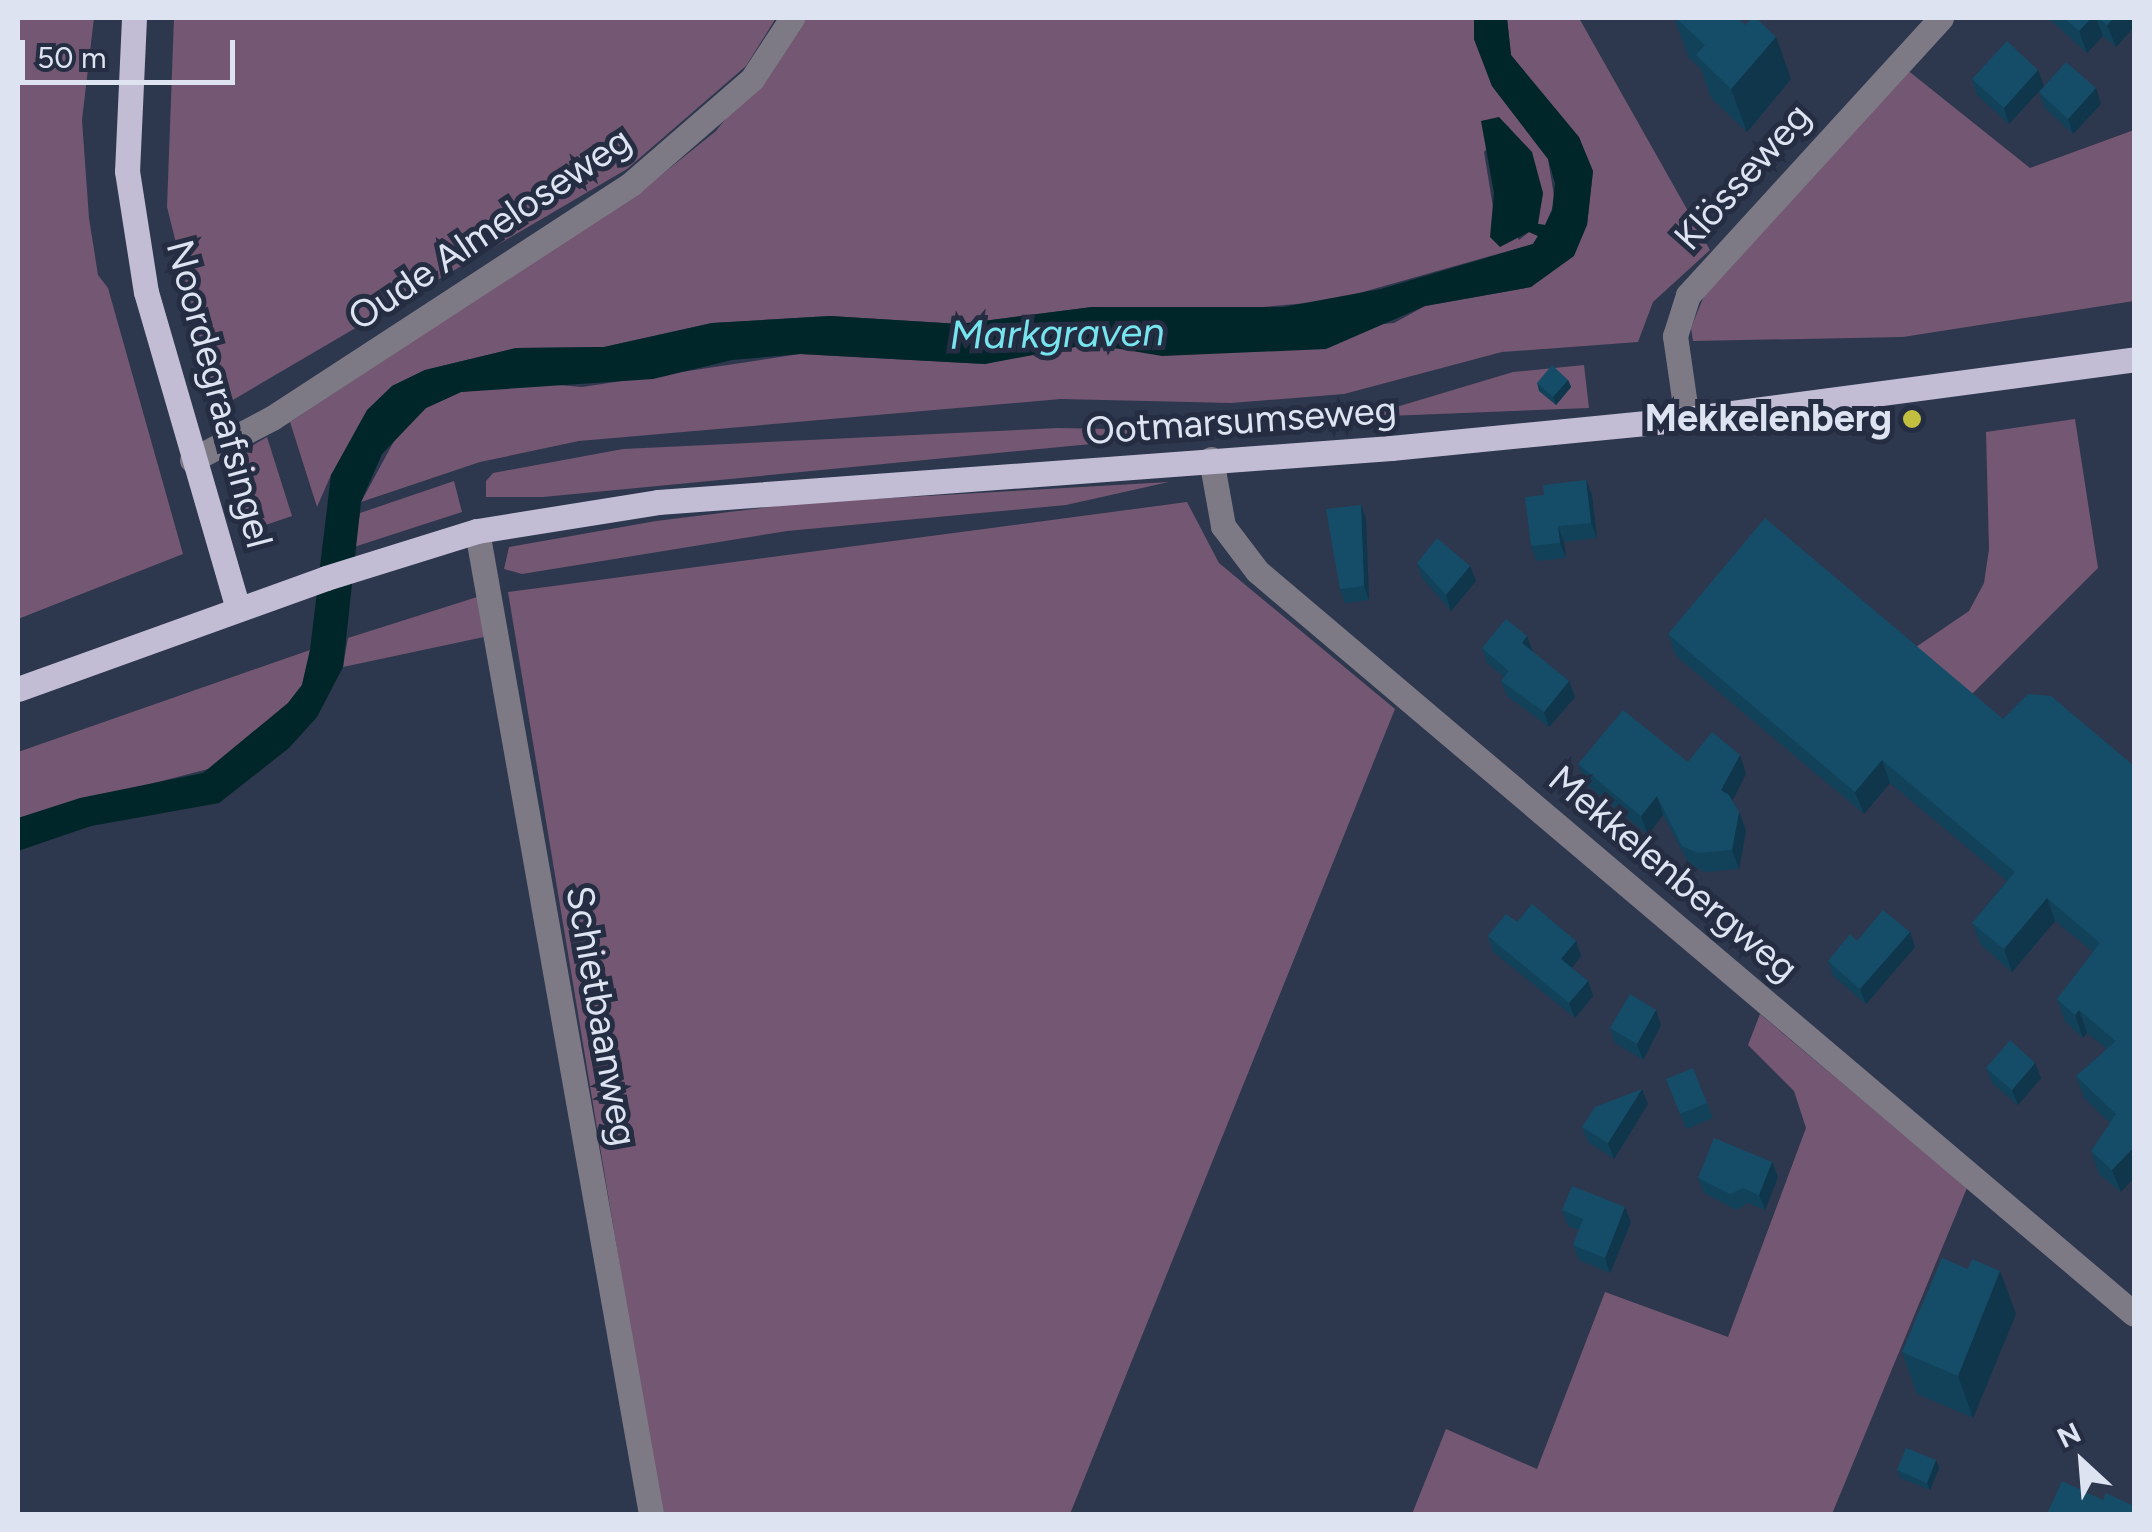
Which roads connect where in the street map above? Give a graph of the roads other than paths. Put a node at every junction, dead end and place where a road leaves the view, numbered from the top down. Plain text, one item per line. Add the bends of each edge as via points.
1 (134, 18) edge
2 (792, 18) edge
3 (1941, 18) edge
4 (2134, 359) edge
5 (1688, 419) junction
6 (192, 460) junction
7 (1211, 460) junction
8 (477, 531) junction
9 (238, 609) junction
10 (18, 689) edge
11 (2134, 1314) edge
12 (652, 1514) edge

1 - 6 main road, Noordegraafsingel via 127,171 146,292
2 - 6 street, Oude Almeloseweg via 752,79 632,183 272,418
3 - 5 street, Klösseweg via 1688,295 1675,336
4 - 5 main road, Ootmarsumseweg
5 - 7 main road, Ootmarsumseweg
6 - 9 main road, Noordegraafsingel
7 - 8 main road, Ootmarsumseweg via 658,502
7 - 11 street, Mekkelenbergweg via 1223,526 1258,571
8 - 9 main road, Ootmarsumseweg
8 - 12 street, Schietbaanweg
9 - 10 main road, Ootmarsumseweg

